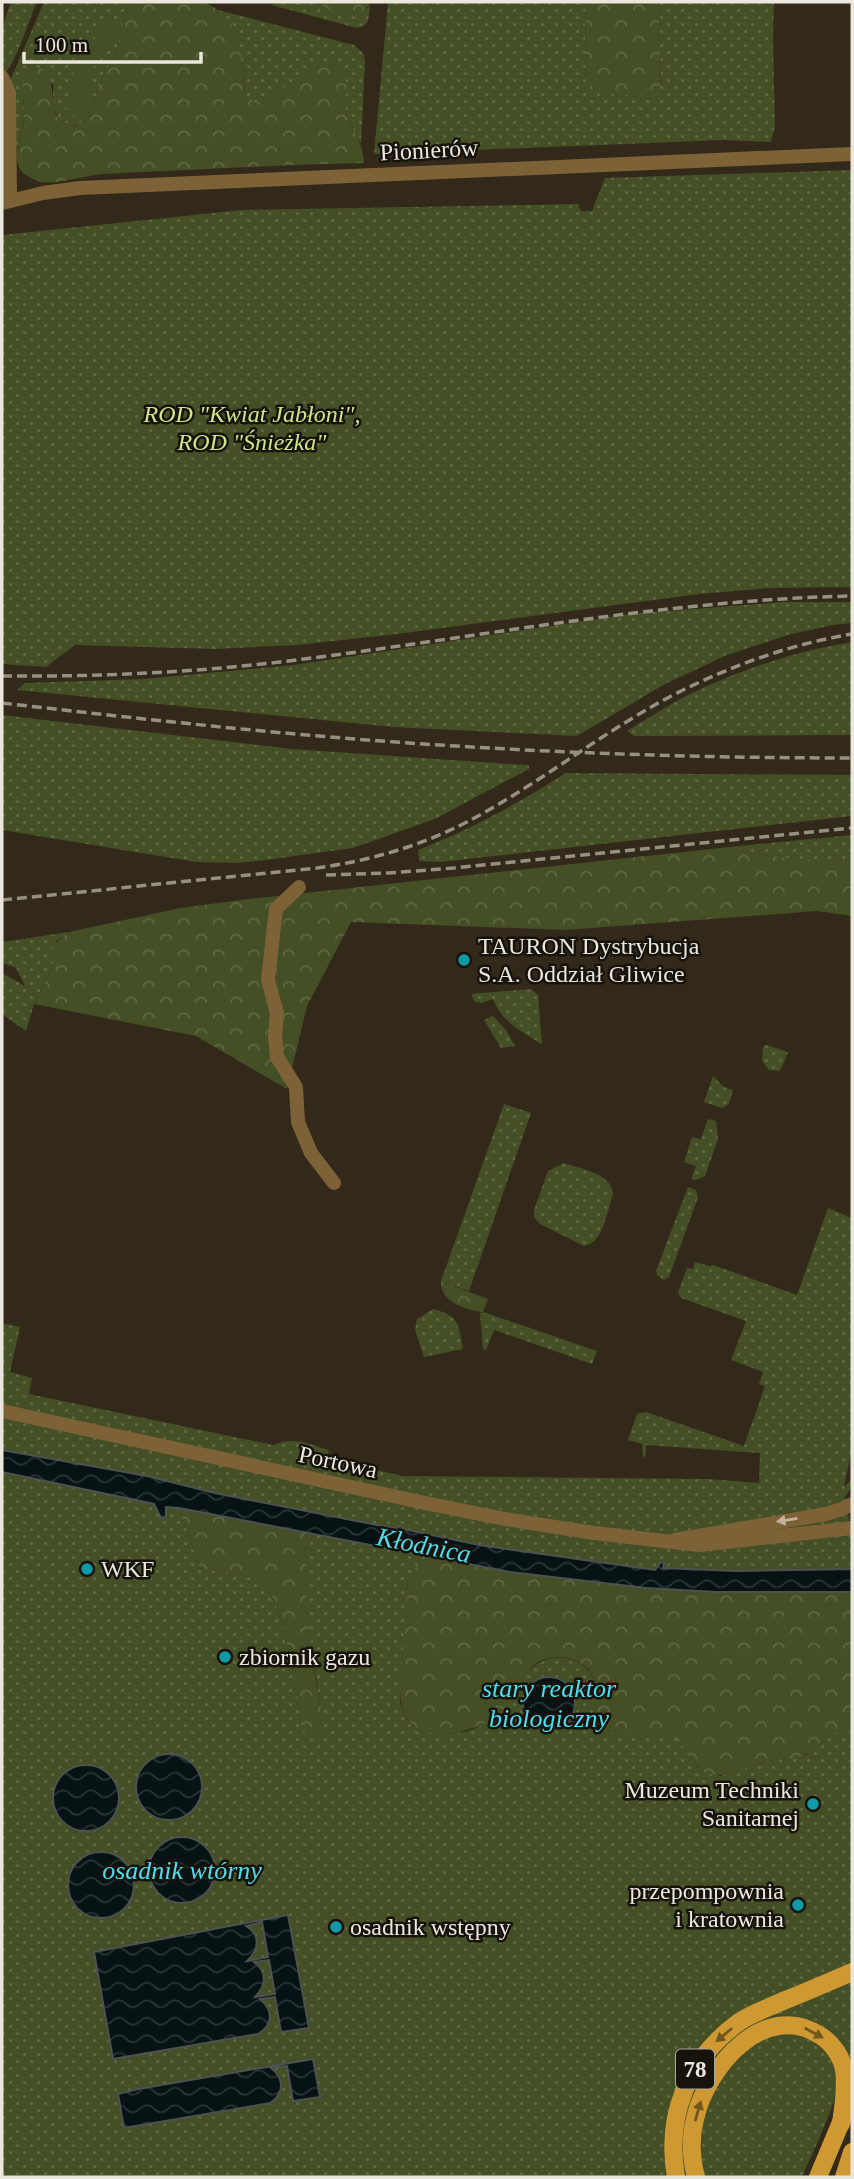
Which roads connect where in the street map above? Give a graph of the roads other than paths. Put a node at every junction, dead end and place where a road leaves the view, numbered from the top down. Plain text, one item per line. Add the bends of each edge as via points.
1 (2, 77) edge
2 (852, 154) edge
3 (6, 202) edge
4 (299, 887) dead end
5 (334, 1183) dead end
6 (2, 1411) edge
7 (852, 1504) edge
8 (852, 1528) edge
9 (667, 1542) junction
10 (852, 1972) edge
11 (852, 2096) edge
12 (841, 2124) junction
13 (852, 2152) edge
14 (676, 2177) edge
15 (696, 2177) edge
16 (818, 2177) edge
17 (844, 2177) edge

1 - 3 street via 9,93
2 - 3 street, Pionierów via 80,188
4 - 5 street via 276,909 268,980 277,1013 277,1056 296,1087 298,1122 311,1153
6 - 9 street, Portowa via 471,1513
7 -> 9 street, Portowa via 826,1514
8 - 9 street, Portowa via 713,1545
10 -> 14 main road, 78 via 757,2012 715,2042 688,2080 678,2105 673,2133
11 - 12 main road
15 -> 12 main road via 692,2137 708,2083 745,2041 772,2027 800,2026 813,2031 840,2055 844,2069
12 - 16 main road
13 - 17 main road

